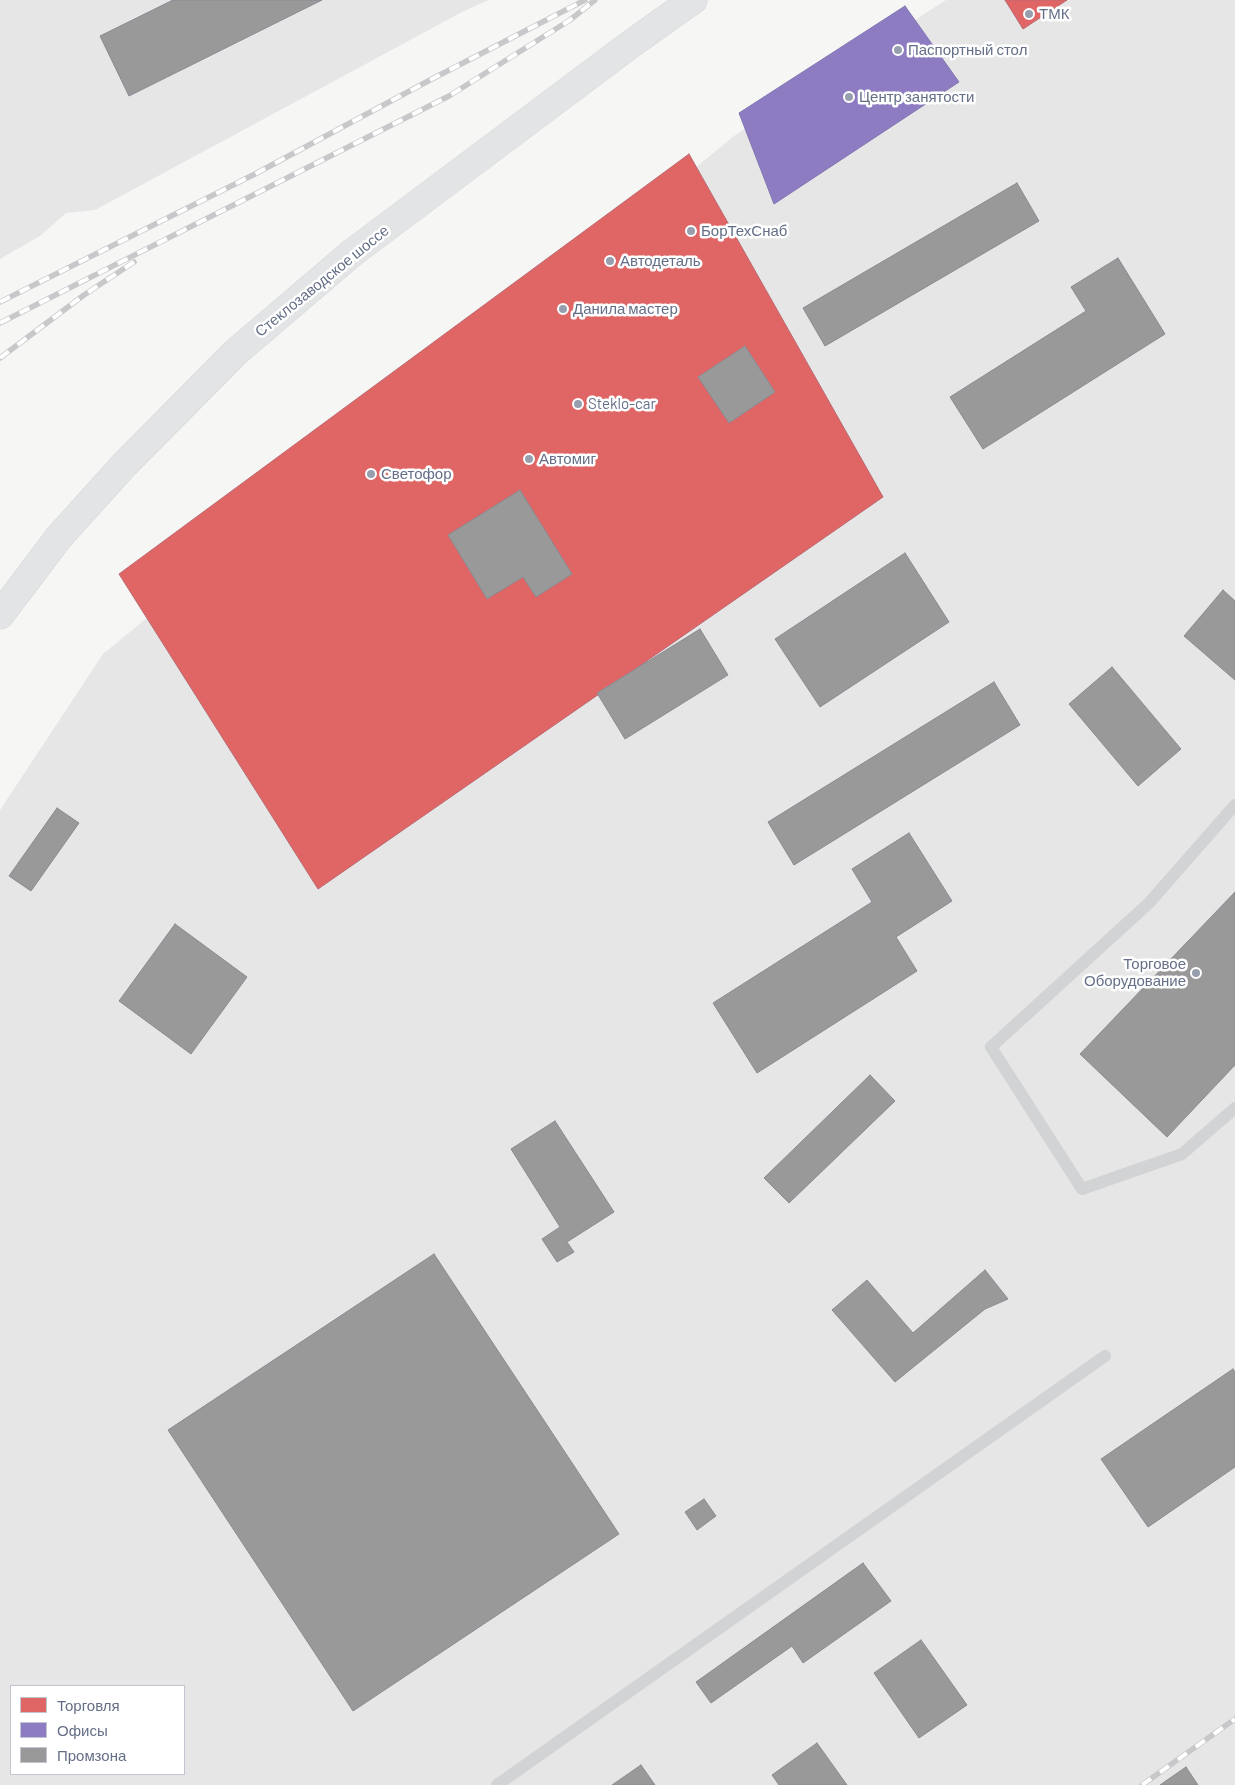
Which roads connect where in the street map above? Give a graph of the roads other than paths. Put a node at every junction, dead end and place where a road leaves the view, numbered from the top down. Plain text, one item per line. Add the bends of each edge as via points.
1 (693, 0) edge
2 (0, 614) edge
3 (1235, 805) edge
4 (1235, 1108) edge
5 (1105, 1356) dead end
6 (497, 1785) edge

1 - 2 main road, Стеклозаводское шоссе via 352,253 236,352 124,465 59,537
3 - 4 lane via 1149,903 991,1047 1082,1189 1182,1154
5 - 6 lane

